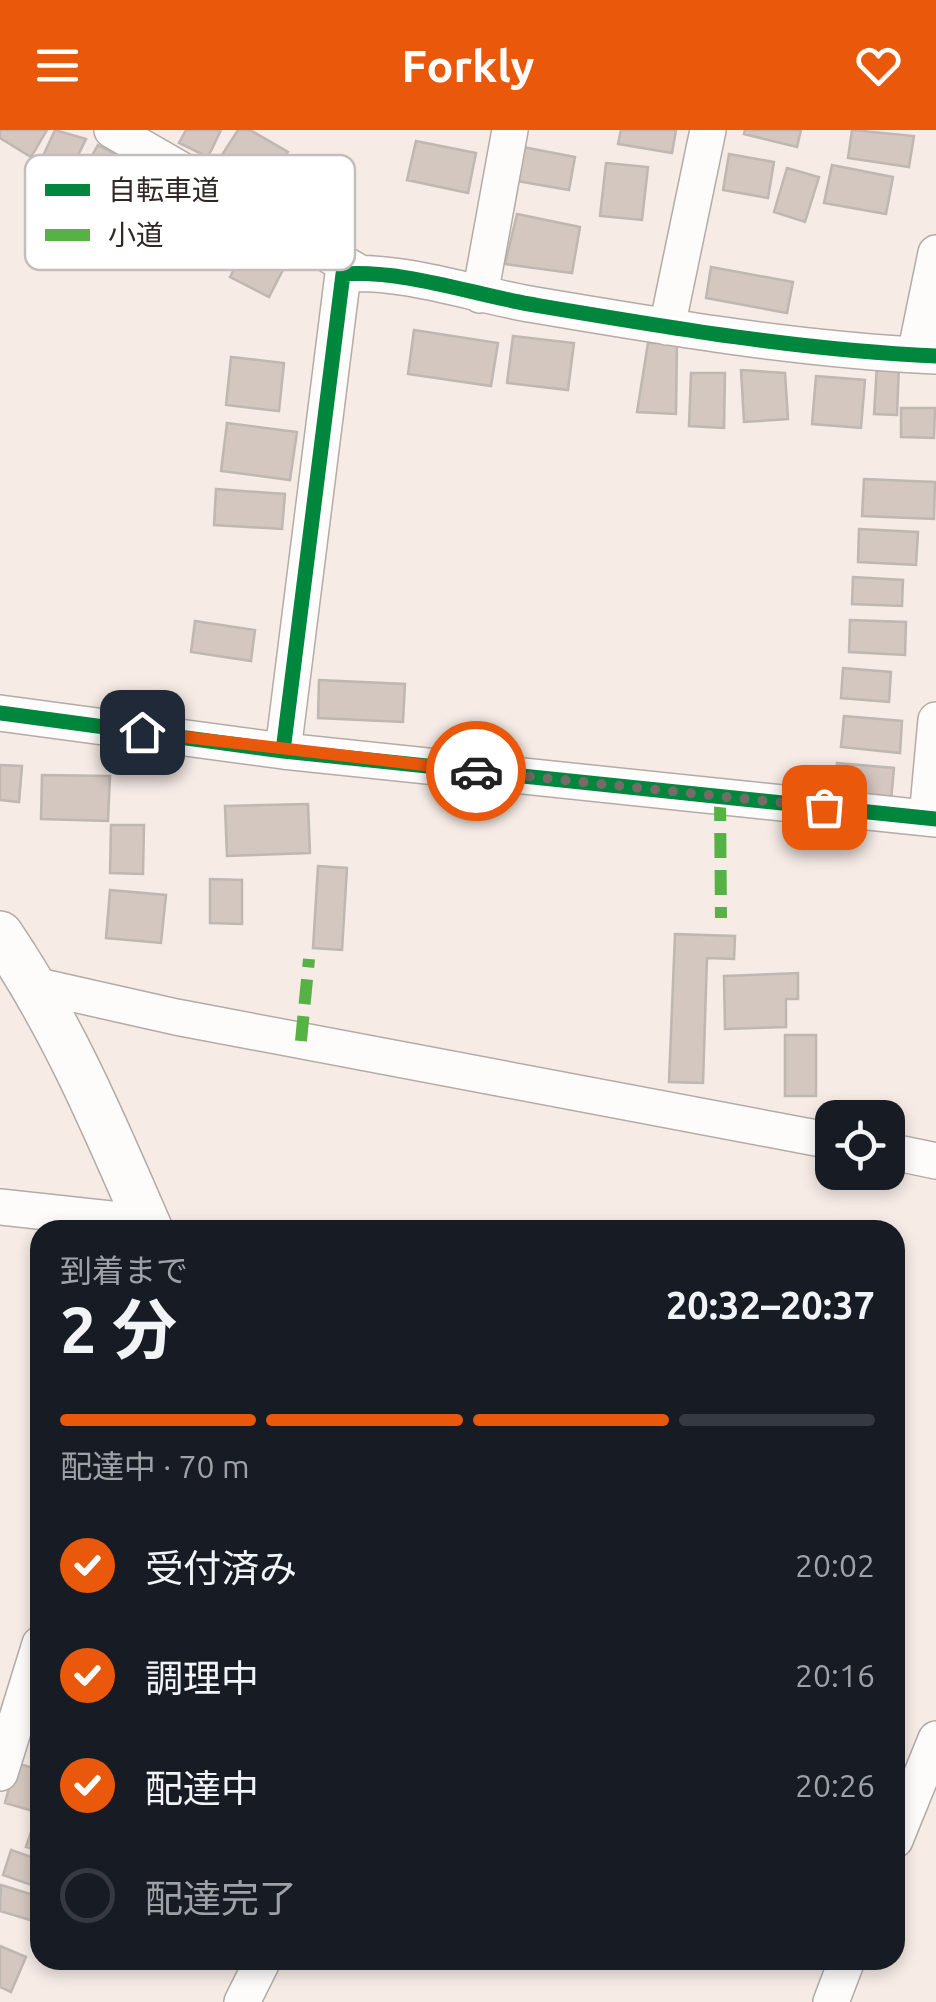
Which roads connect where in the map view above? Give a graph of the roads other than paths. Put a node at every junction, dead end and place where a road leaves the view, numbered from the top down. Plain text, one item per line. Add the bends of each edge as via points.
1 (112, 130) edge
2 (510, 130) edge
3 (708, 130) edge
4 (155, 155) edge
5 (936, 253) edge
6 (355, 270) edge
7 (360, 273) junction
8 (480, 296) junction
9 (667, 327) junction
10 (925, 355) edge
11 (0, 713) edge
12 (936, 720) edge
13 (283, 751) junction
14 (932, 818) edge
15 (0, 934) edge
16 (34, 985) junction
17 (815, 1138) edge
18 (905, 1155) edge
19 (936, 1161) edge
20 (0, 1207) edge
21 (102, 1220) edge
22 (146, 1220) edge
23 (30, 1676) edge
24 (936, 1739) edge
25 (0, 1773) edge
26 (905, 1815) edge
27 (258, 1970) edge
28 (843, 1970) edge
29 (242, 2002) edge
30 (832, 2002) edge

1 - 4 street
2 - 8 street
3 - 9 street
5 - 10 street
6 - 7 street
7 - 8 street
7 - 13 street via 343,274
8 - 9 street
9 - 10 street
11 - 13 street
12 - 14 street
13 - 14 street
15 - 16 street
16 - 17 street
16 - 22 street
18 - 19 street
20 - 21 street
23 - 25 street
24 - 26 street
27 - 29 street
28 - 30 street

